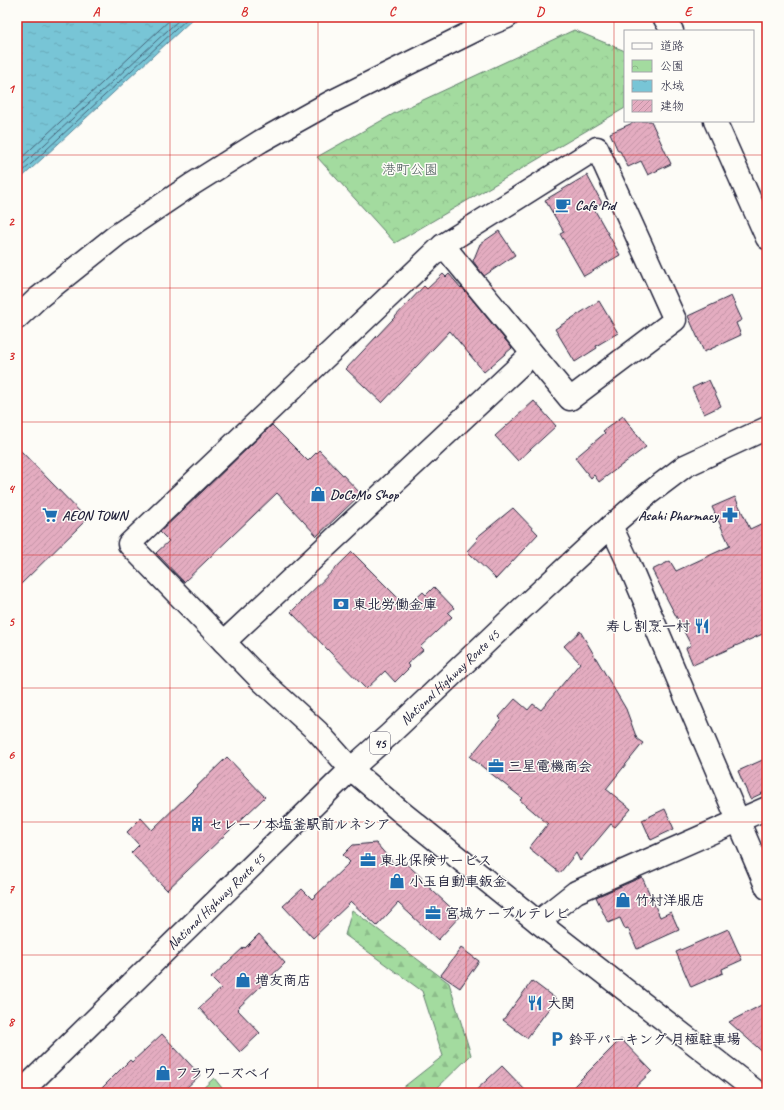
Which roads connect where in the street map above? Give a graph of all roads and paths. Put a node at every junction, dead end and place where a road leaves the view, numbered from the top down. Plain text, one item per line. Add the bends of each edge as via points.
1 (507, 17) edge
2 (664, 17) edge
3 (671, 30) edge
4 (715, 122) edge
5 (767, 238) edge
6 (443, 245) junction
7 (17, 318) edge
8 (532, 354) junction
9 (767, 428) edge
10 (611, 526) junction
11 (224, 642) junction
12 (351, 769) junction
13 (767, 808) edge
14 (738, 821) junction
15 (767, 888) edge
16 (538, 922) junction
17 (20, 1093) edge
18 (758, 1093) edge

1 - 7 main road via 331,102 261,141 117,235
2 - 3 main road
4 - 5 main road
6 - 8 main road
6 - 8 main road via 597,148 675,320 570,399
6 - 11 main road via 130,544
8 - 11 main road
9 - 10 main road, National Highway Route 45 / 45 via 685,466
10 - 12 main road, National Highway Route 45 / 45
10 - 14 main road
11 - 12 main road via 318,732
12 - 16 main road
12 - 17 main road, National Highway Route 45 / 45
13 - 14 main road
14 - 15 main road
14 - 16 main road via 576,892
16 - 18 main road

